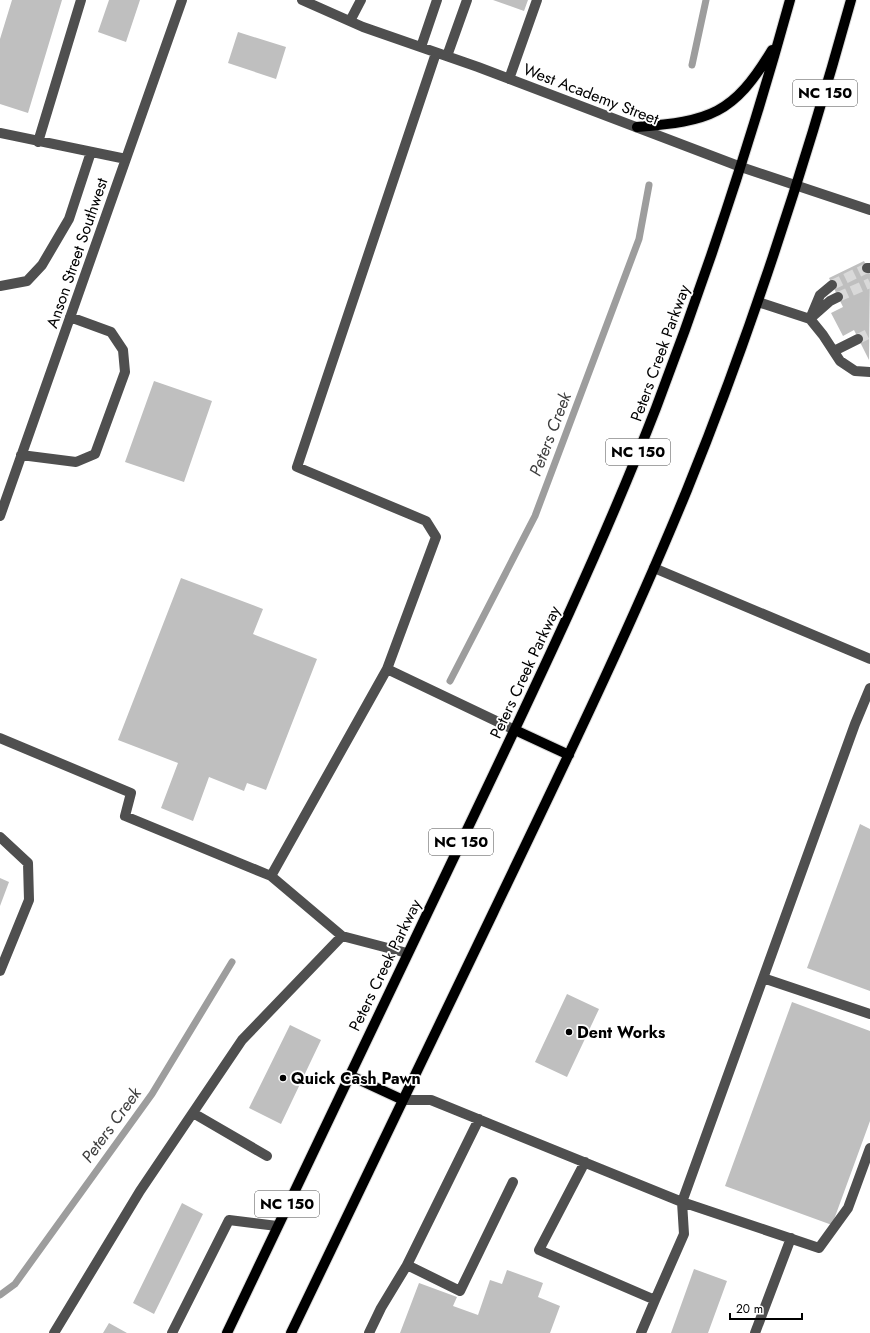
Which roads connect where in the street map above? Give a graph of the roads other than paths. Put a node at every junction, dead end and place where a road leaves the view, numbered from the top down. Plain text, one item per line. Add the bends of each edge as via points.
1 (80, 0) edge
2 (182, 0) edge
3 (302, 0) edge
4 (361, 0) edge
5 (437, 0) edge
6 (468, 0) edge
7 (537, 0) edge
8 (790, 0) edge
9 (851, 0) edge
10 (350, 21) junction
11 (779, 38) junction
12 (421, 47) junction
13 (436, 52) junction
14 (448, 56) junction
15 (509, 79) junction
16 (637, 127) junction
17 (1, 136) edge
18 (38, 142) junction
19 (91, 152) junction
20 (126, 160) junction
21 (741, 167) junction
22 (795, 184) junction
23 (870, 210) edge
24 (832, 285) tunnel mouth
25 (0, 286) edge
26 (838, 297) tunnel mouth
27 (758, 302) junction
28 (70, 317) junction
29 (810, 319) junction
30 (858, 339) tunnel mouth
31 (834, 351) junction
32 (870, 372) edge
33 (21, 456) junction
34 (0, 516) edge
35 (654, 568) junction
36 (870, 659) edge
37 (386, 669) junction
38 (870, 688) edge
39 (515, 730) junction
40 (0, 738) edge
41 (569, 755) junction
42 (0, 837) edge
43 (271, 876) junction
44 (342, 936) junction
45 (408, 953) junction
46 (0, 972) edge
47 (763, 978) junction
48 (870, 1014) edge
49 (349, 1075) junction
50 (403, 1100) junction
51 (193, 1113) junction
52 (479, 1119) junction
53 (870, 1148) edge
54 (267, 1156) dead end
55 (585, 1162) junction
56 (513, 1182) dead end
57 (682, 1202) junction
58 (277, 1226) junction
59 (791, 1238) junction
60 (407, 1266) junction
61 (655, 1300) junction
62 (54, 1333) edge
63 (172, 1333) edge
64 (226, 1333) edge
65 (291, 1333) edge
66 (369, 1333) edge
67 (641, 1333) edge
68 (755, 1333) edge

1 - 18 street
2 - 20 street, Anson Street Southwest
3 - 10 street, West Academy Street
4 - 10 street
5 - 12 street
6 - 14 street
7 - 15 street
8 - 11 main road, Peters Creek Parkway / NC 150
9 - 22 main road, NC 150 via 809,146
10 - 12 street, West Academy Street
11 - 16 main road via 757,74 731,102 699,119
11 - 21 main road, Peters Creek Parkway / NC 150
12 - 13 street, West Academy Street
13 - 14 street, West Academy Street
13 - 37 street via 297,467 426,521 436,537
14 - 15 street, West Academy Street
15 - 16 street, West Academy Street
16 - 21 street, West Academy Street
17 - 18 street
18 - 19 street
19 - 20 street
19 - 25 street via 69,219 42,265 27,281
20 - 28 street, Anson Street Southwest
21 - 22 street, West Academy Street
21 - 39 main road, Peters Creek Parkway / NC 150 via 703,280 652,417 573,606
22 - 23 street, West Academy Street
22 - 27 main road, NC 150
24 - 29 street via 820,295
26 - 29 street
27 - 29 street
27 - 35 main road, NC 150 via 707,439
28 - 33 street, Anson Street Southwest
28 - 33 street via 111,332 123,350 125,372 95,454 76,462
29 - 31 street
30 - 31 street
31 - 32 street via 840,361 855,371
33 - 34 street, Anson Street Southwest
35 - 36 street
35 - 41 main road, NC 150
37 - 39 street
37 - 43 street
38 - 47 street
39 - 41 main road
39 - 45 main road, Peters Creek Parkway / NC 150
40 - 43 street via 131,793 125,816
41 - 50 main road, NC 150
42 - 46 street via 28,863 29,900
43 - 44 street
44 - 45 street
44 - 51 street via 242,1040
45 - 49 main road, Peters Creek Parkway / NC 150
47 - 48 street
47 - 57 street
49 - 50 main road
49 - 58 main road, Peters Creek Parkway / NC 150
50 - 52 street via 431,1100
50 - 65 main road, NC 150
51 - 54 street
51 - 62 street via 140,1191
52 - 55 street
52 - 60 street
53 - 59 street via 848,1208 819,1248
55 - 57 street
55 - 61 street via 539,1250
56 - 60 street via 460,1291
57 - 59 street
57 - 61 street via 684,1234
58 - 63 street via 229,1220
58 - 64 main road, Peters Creek Parkway / NC 150
59 - 68 street
60 - 66 street
61 - 67 street

